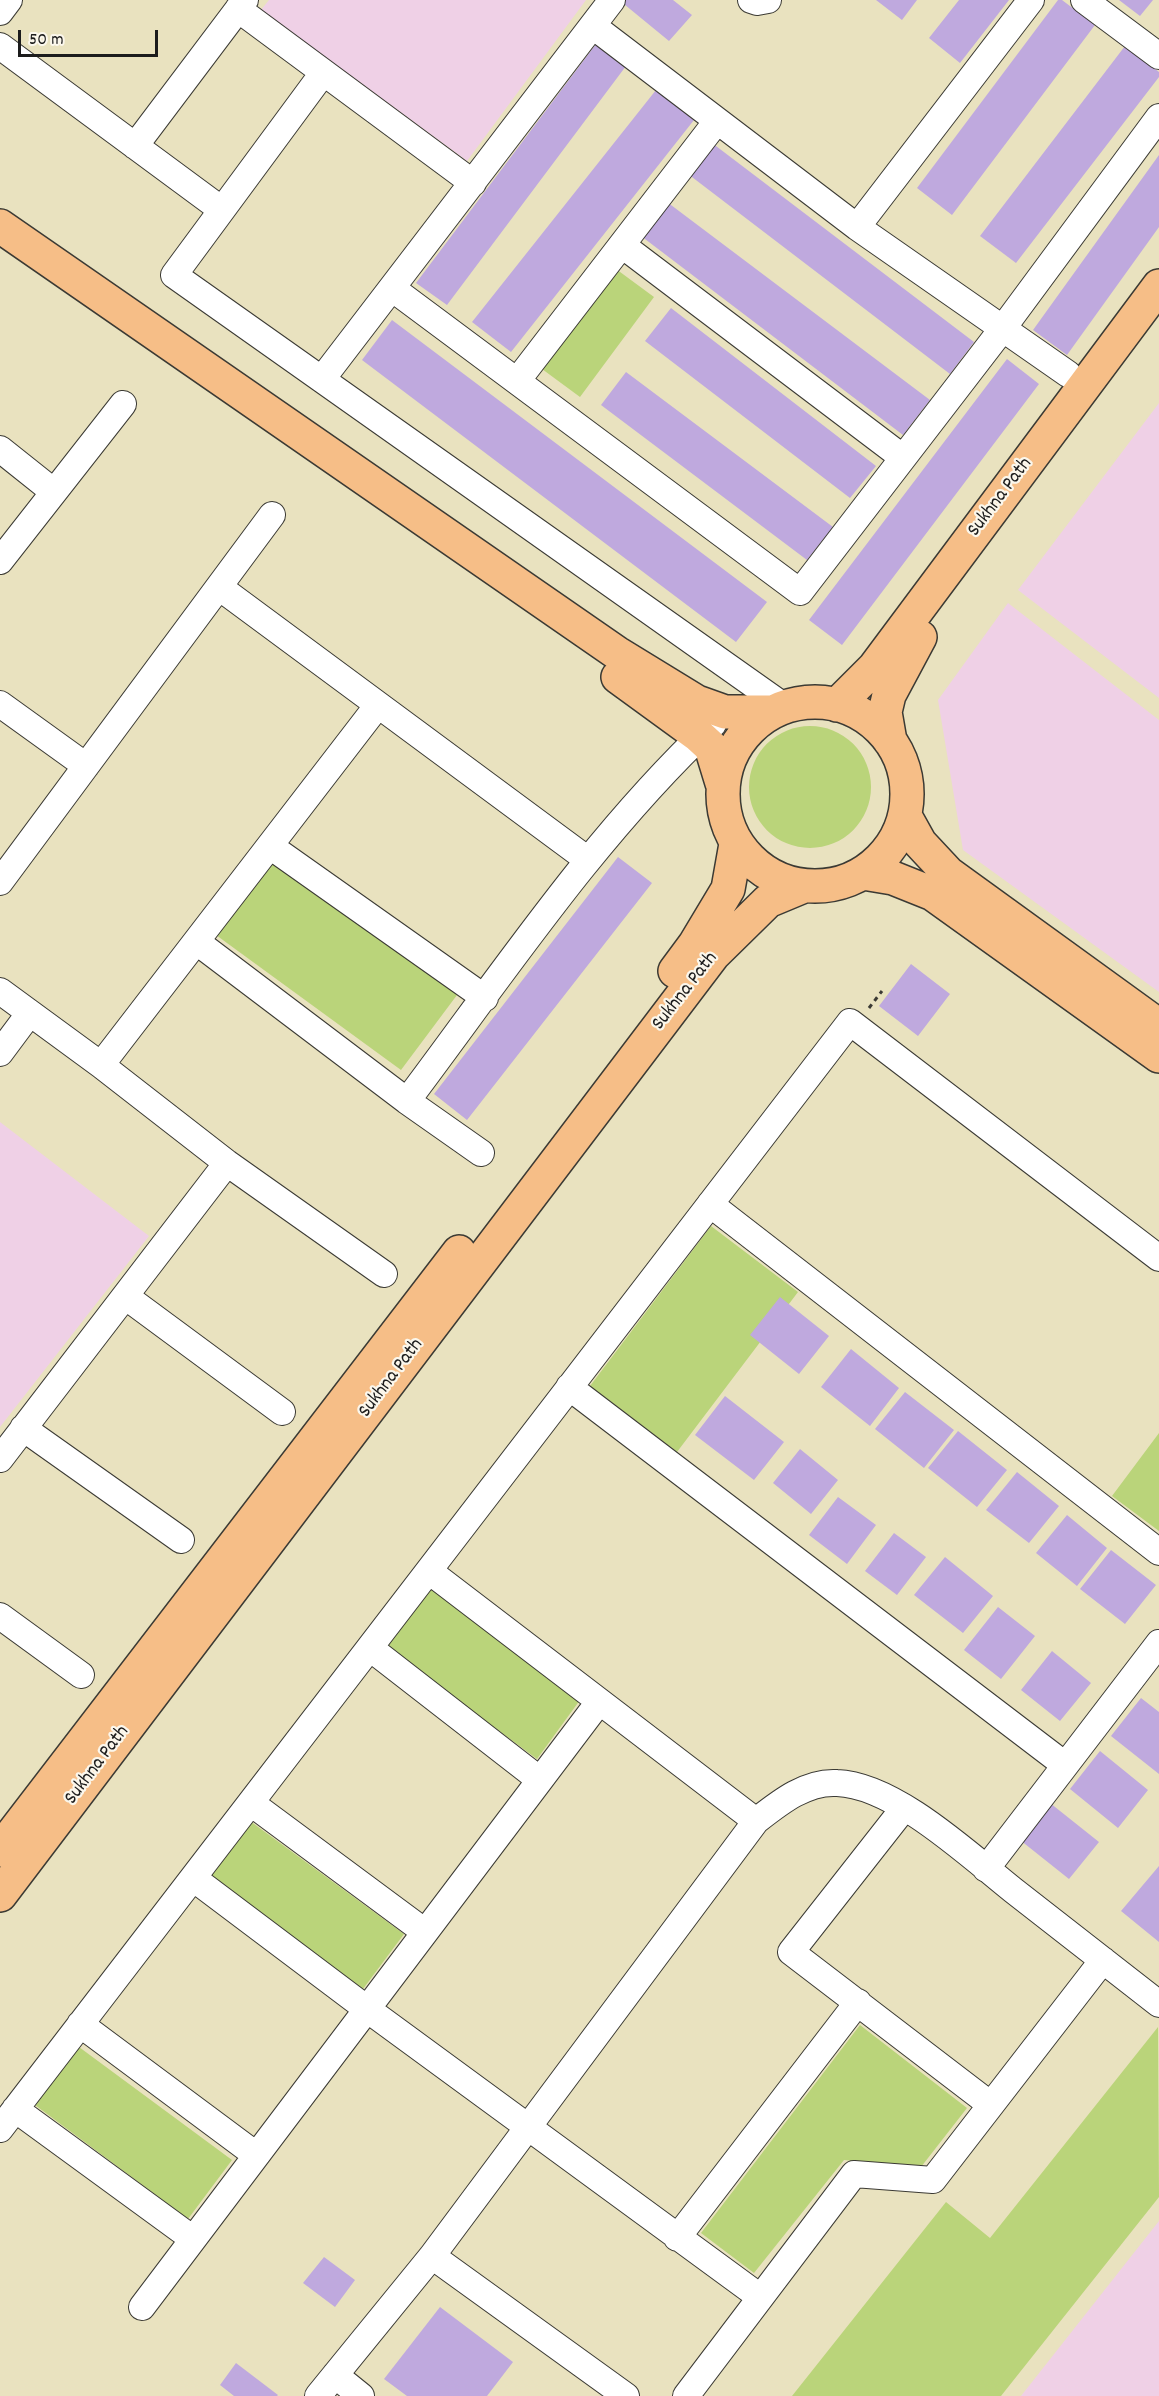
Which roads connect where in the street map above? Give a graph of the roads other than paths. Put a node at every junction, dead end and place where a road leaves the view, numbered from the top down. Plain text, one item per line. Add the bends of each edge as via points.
1 (9, 0) edge
2 (612, 0) edge
3 (751, 0) edge
4 (768, 0) edge
5 (1031, 0) edge
6 (1084, 0) edge
7 (242, 5) edge
8 (0, 12) edge
9 (593, 26) junction
10 (0, 46) edge
11 (1159, 56) edge
12 (323, 73) junction
13 (1159, 117) edge
14 (717, 121) junction
15 (135, 146) junction
16 (473, 183) junction
17 (222, 210) junction
18 (0, 226) edge
19 (857, 227) junction
20 (622, 244) junction
21 (0, 249) edge
22 (1159, 286) edge
23 (393, 289) junction
24 (1159, 321) edge
25 (1003, 328) junction
26 (1068, 374) dead end
27 (322, 379) junction
28 (517, 381) junction
29 (123, 404) dead end
30 (0, 449) edge
31 (902, 457) junction
32 (54, 492) junction
33 (272, 515) dead end
34 (0, 561) edge
35 (219, 587) junction
36 (747, 680) junction
37 (0, 704) edge
38 (378, 705) junction
39 (837, 705) junction
40 (779, 709) junction
41 (724, 712) junction
42 (699, 736) junction
43 (890, 741) junction
44 (86, 766) junction
45 (722, 783) junction
46 (904, 816) junction
47 (736, 844) junction
48 (270, 846) junction
49 (588, 860) junction
50 (863, 873) junction
51 (0, 882) edge
52 (804, 886) junction
53 (197, 942) junction
54 (0, 991) edge
55 (485, 998) junction
56 (29, 1014) junction
57 (1159, 1026) edge
58 (0, 1053) edge
59 (1159, 1056) edge
60 (102, 1065) junction
61 (407, 1101) junction
62 (481, 1153) dead end
63 (227, 1163) junction
64 (710, 1204) junction
65 (1159, 1258) edge
66 (384, 1274) dead end
67 (125, 1296) junction
68 (569, 1387) junction
69 (282, 1412) dead end
70 (23, 1428) junction
71 (0, 1459) edge
72 (181, 1540) dead end
73 (1159, 1552) edge
74 (429, 1571) junction
75 (0, 1616) edge
76 (1159, 1643) edge
77 (370, 1648) junction
78 (81, 1674) dead end
79 (599, 1702) junction
80 (1065, 1765) junction
81 (540, 1780) junction
82 (250, 1803) junction
83 (904, 1808) junction
84 (756, 1821) junction
85 (0, 1850) edge
86 (986, 1869) junction
87 (193, 1878) junction
88 (0, 1895) edge
89 (425, 1932) junction
90 (1103, 1960) junction
91 (858, 2002) junction
92 (1159, 2004) edge
93 (367, 2009) junction
94 (80, 2025) junction
95 (991, 2105) junction
96 (15, 2109) junction
97 (529, 2127) junction
98 (0, 2129) edge
99 (256, 2155) junction
100 (193, 2238) junction
101 (677, 2238) junction
102 (432, 2256) junction
103 (760, 2298) junction
104 (142, 2307) dead end
105 (335, 2375) junction
106 (318, 2396) edge
107 (361, 2396) edge
108 (626, 2396) edge
109 (686, 2396) edge

1 - 8 street
2 - 9 street
3 - 4 street
5 - 19 street
6 - 11 street
7 - 12 street
7 - 15 street
9 - 14 street
9 - 16 street
10 - 15 street
12 - 16 street
12 - 17 street
13 - 25 street
14 - 19 street
14 - 20 street
15 - 17 street
16 - 23 street
17 - 27 street via 174,274
18 - 41 main road via 617,653 697,702
19 - 25 street
20 - 28 street
20 - 31 street
21 - 42 main road via 606,667
22 - 39 main road, Sukhna Path via 874,668
23 - 27 street
23 - 28 street
24 - 43 main road, Sukhna Path via 928,624 889,695 885,712
25 - 26 street
25 - 31 street
27 - 36 street
28 - 31 street via 800,592
29 - 32 street
30 - 32 street
32 - 34 street
33 - 35 street
35 - 38 street
35 - 44 street
36 - 40 street
36 - 41 street
37 - 44 street
38 - 48 street
38 - 49 street
39 - 40 main road via 811,702
39 - 43 main road via 867,718
40 - 41 main road
40 - 45 main road via 754,724 739,741
41 - 42 street
42 - 45 main road via 711,747
42 - 49 street
43 - 46 main road via 906,777
44 - 51 street
45 - 47 main road via 724,815
46 - 50 main road via 890,849
46 - 57 main road via 920,843 948,873
47 - 52 main road via 759,868 788,883
47 - 85 main road, Sukhna Path via 728,889 695,944
48 - 53 street
48 - 55 street
49 - 55 street
50 - 52 main road via 835,884
50 - 59 main road via 893,878 933,894
52 - 88 main road, Sukhna Path via 768,901 713,955
53 - 60 street
53 - 61 street
54 - 56 street
55 - 61 street
56 - 58 street
56 - 60 street
60 - 63 street
61 - 62 street
63 - 66 street
63 - 67 street
64 - 65 street via 850,1022
64 - 68 street
64 - 73 street
67 - 69 street
67 - 70 street
68 - 74 street
68 - 80 street
70 - 71 street
70 - 72 street
74 - 77 street
74 - 79 street
75 - 78 street
76 - 80 street
77 - 81 street
77 - 82 street
79 - 81 street
79 - 84 street
80 - 86 street
81 - 89 street
82 - 87 street
82 - 89 street
83 - 84 street via 870,1789 837,1783 814,1785 782,1801
83 - 86 street
83 - 91 street via 791,1952
84 - 97 street
86 - 90 street
87 - 93 street
87 - 94 street
89 - 93 street
90 - 92 street
90 - 95 street
91 - 95 street
91 - 101 street
93 - 97 street
93 - 99 street
94 - 96 street
94 - 99 street
95 - 103 street via 933,2180 854,2174
96 - 98 street
96 - 100 street
97 - 101 street
97 - 102 street
99 - 100 street
100 - 104 street
101 - 103 street
102 - 105 street
102 - 108 street
103 - 109 street
105 - 106 street
105 - 107 street

